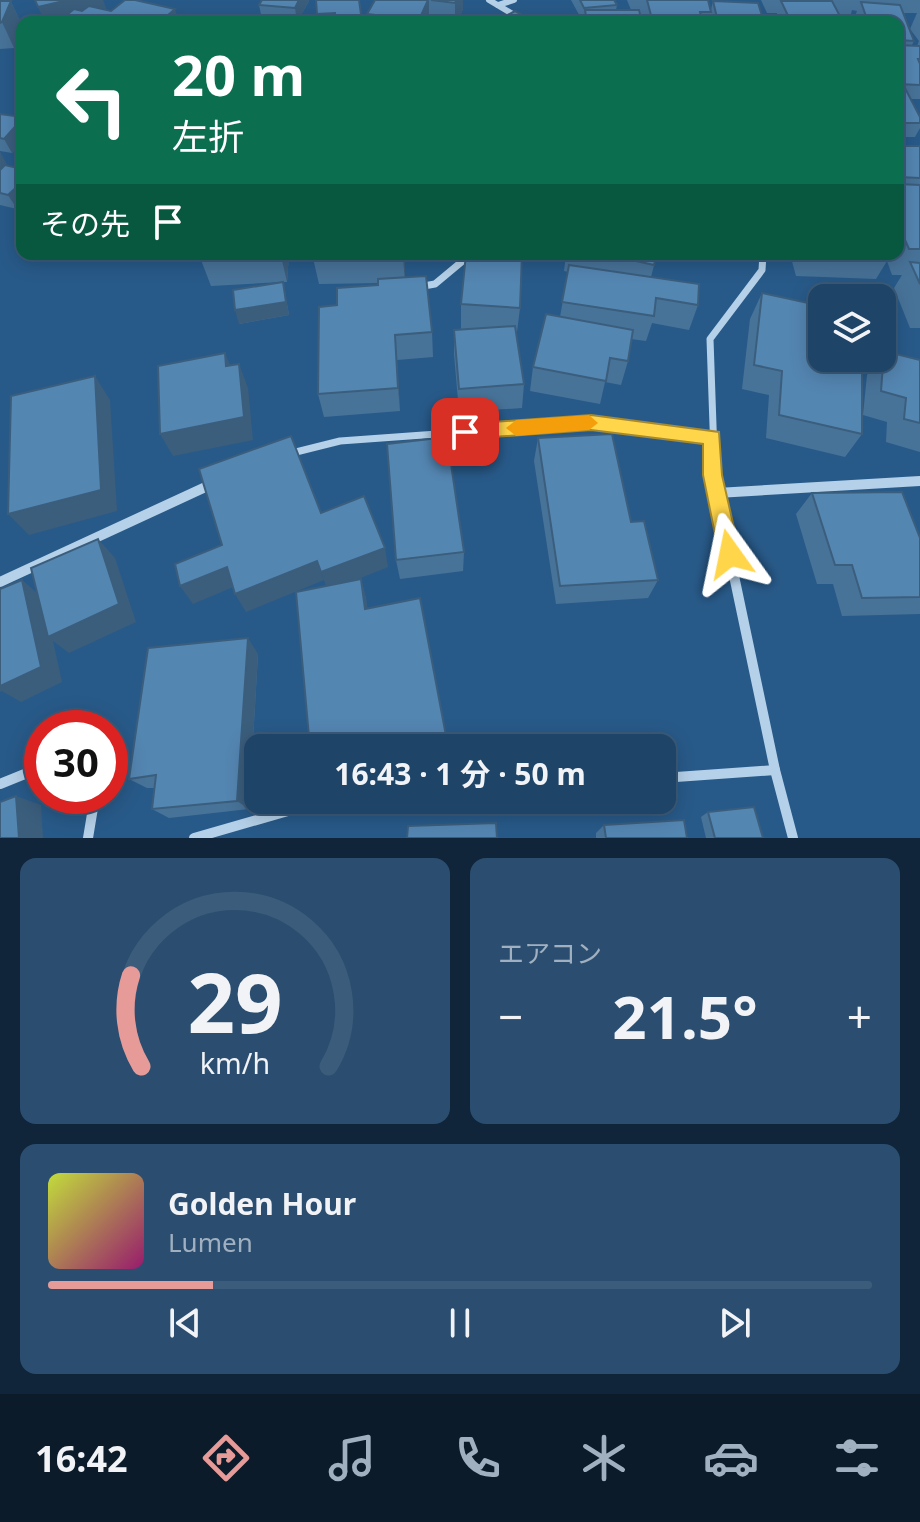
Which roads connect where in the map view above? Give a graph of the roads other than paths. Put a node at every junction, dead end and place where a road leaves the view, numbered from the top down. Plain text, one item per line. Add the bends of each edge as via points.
1 (489, 0) edge
2 (514, 0) edge
3 (498, 5) junction
4 (516, 16) edge
5 (464, 260) edge
6 (763, 260) edge
7 (406, 290) edge
8 (712, 437) junction
9 (273, 458) edge
10 (920, 481) edge
11 (217, 482) edge
12 (717, 493) junction
13 (0, 582) edge
14 (775, 770) junction
15 (24, 774) edge
16 (676, 777) edge
17 (0, 784) edge
18 (92, 814) edge
19 (277, 814) edge
20 (88, 838) edge
21 (194, 838) edge
22 (793, 838) edge

1 - 3 street
2 - 3 street
3 - 4 street
5 - 7 street via 435,284
6 - 8 street via 762,270 710,339
8 - 9 street via 591,423 340,441
8 - 12 street
10 - 12 street via 787,484
11 - 13 street
12 - 14 street
14 - 16 street
14 - 22 street
15 - 17 street
18 - 20 street
19 - 21 street

